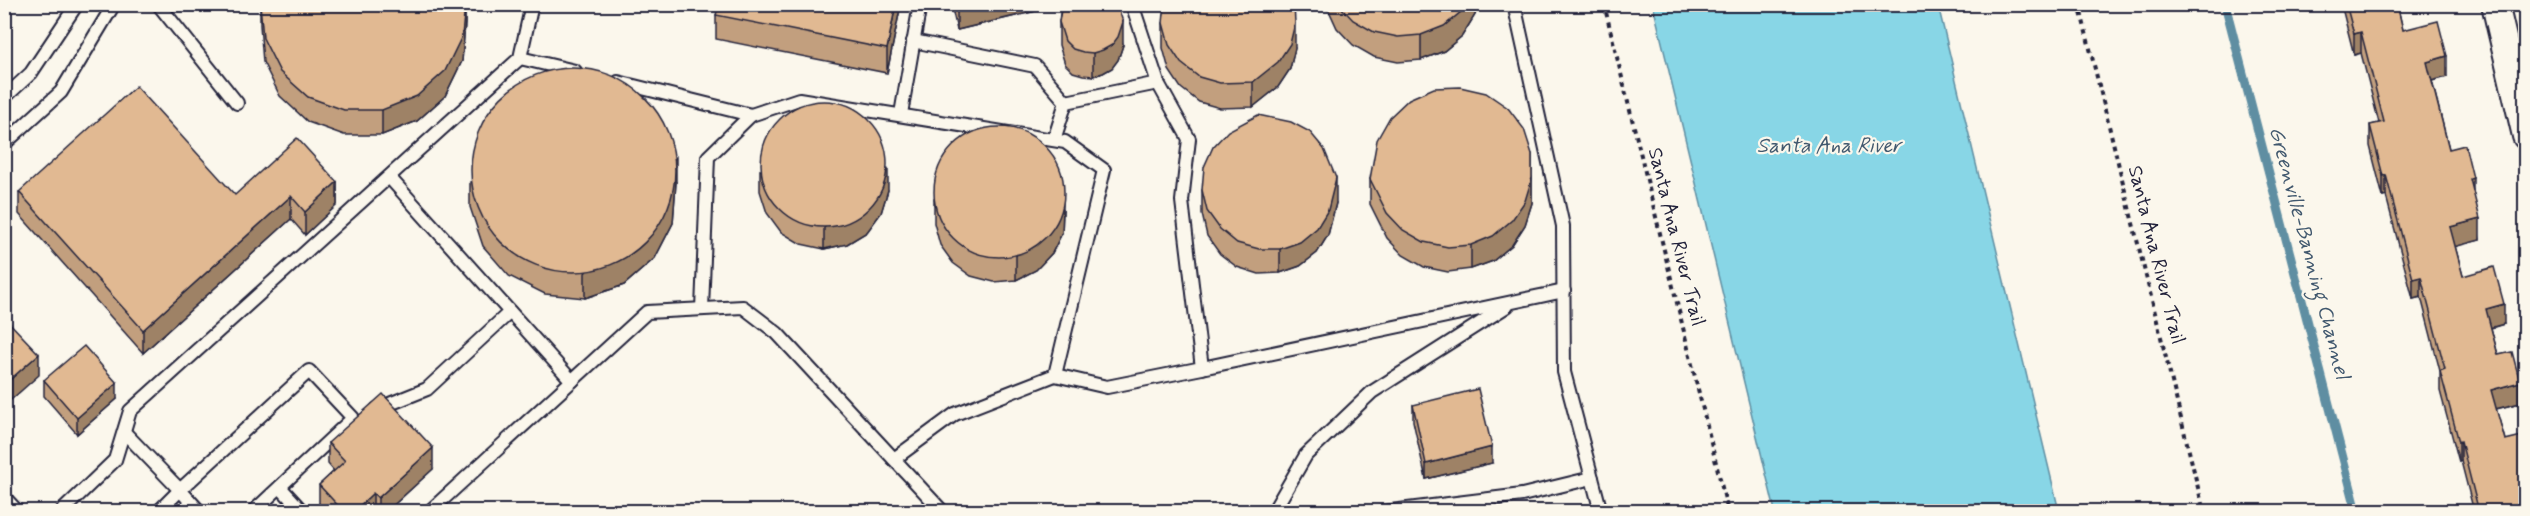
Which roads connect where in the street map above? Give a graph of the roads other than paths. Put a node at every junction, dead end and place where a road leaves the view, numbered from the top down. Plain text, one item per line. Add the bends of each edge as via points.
1 (77, 4) edge
2 (114, 4) edge
3 (158, 4) edge
4 (532, 4) edge
5 (920, 4) edge
6 (1132, 4) edge
7 (1514, 4) edge
8 (2495, 4) edge
9 (913, 41) junction
10 (520, 58) junction
11 (1158, 82) junction
12 (4, 98) edge
13 (1066, 102) junction
14 (237, 104) dead end
15 (901, 114) junction
16 (751, 115) junction
17 (2525, 131) edge
18 (1054, 140) junction
19 (4, 144) edge
20 (389, 177) junction
21 (1564, 291) junction
22 (1514, 302) junction
23 (702, 309) junction
24 (510, 312) junction
25 (1202, 368) junction
26 (1055, 375) junction
27 (572, 381) junction
28 (353, 418) junction
29 (124, 432) junction
30 (894, 459) junction
31 (1592, 478) junction
32 (280, 487) junction
33 (180, 490) junction
34 (4, 497) edge
35 (18, 512) edge
36 (61, 512) edge
37 (158, 512) edge
38 (200, 512) edge
39 (253, 512) edge
40 (303, 512) edge
41 (429, 512) edge
42 (943, 512) edge
43 (1273, 512) edge
44 (1383, 512) edge
45 (1601, 512) edge

1 - 12 lane via 31,73
2 - 19 lane via 61,92
3 - 14 lane
4 - 10 lane
5 - 9 lane
6 - 11 lane
7 - 21 lane via 1563,226
8 - 17 street
9 - 13 lane via 1035,66
9 - 15 lane
10 - 16 lane
10 - 20 lane
11 - 13 lane
11 - 25 lane via 1189,139 1182,201
13 - 18 lane
15 - 16 lane via 799,99
15 - 18 lane
16 - 23 lane via 708,157
18 - 26 lane via 1065,142 1104,170
20 - 24 lane
20 - 29 lane via 130,411
21 - 22 lane
21 - 31 lane via 1564,372
22 - 25 lane
22 - 43 lane via 1372,392 1306,455
23 - 27 lane via 647,312
23 - 30 lane via 743,307 777,333
24 - 27 lane
24 - 28 lane via 427,389
25 - 26 lane via 1107,387
26 - 30 lane via 955,414
27 - 41 lane
28 - 32 lane
28 - 33 lane via 309,371
29 - 33 lane
29 - 36 lane via 114,460
30 - 42 lane
31 - 44 lane via 1522,495
31 - 45 lane
32 - 39 lane
32 - 40 lane
33 - 37 lane
33 - 38 lane
34 - 35 lane

